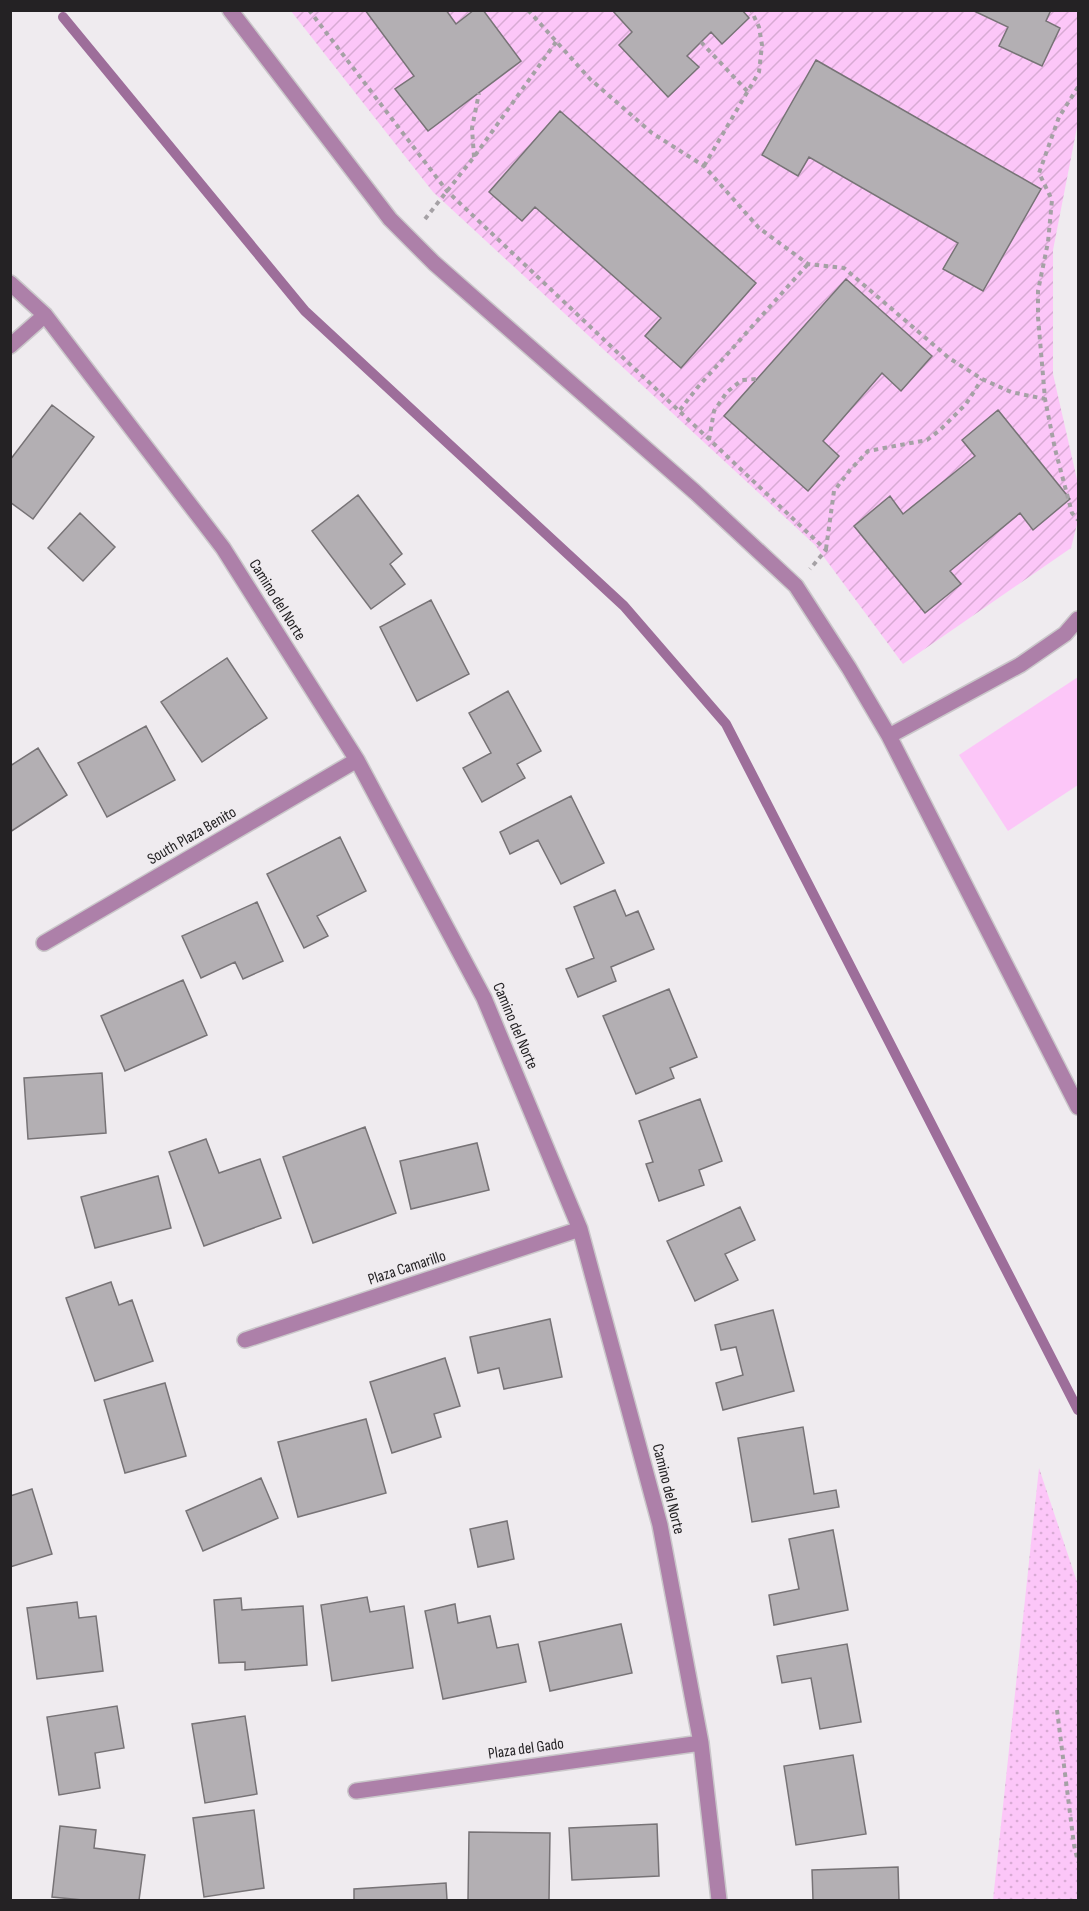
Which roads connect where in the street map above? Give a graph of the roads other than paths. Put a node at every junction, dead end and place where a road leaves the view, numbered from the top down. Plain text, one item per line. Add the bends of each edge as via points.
1 (230, 10) edge
2 (10, 283) edge
3 (45, 315) junction
4 (10, 346) edge
5 (1078, 619) edge
6 (889, 736) junction
7 (357, 760) junction
8 (44, 943) dead end
9 (1078, 1107) edge
10 (580, 1229) junction
11 (245, 1340) dead end
12 (701, 1743) junction
13 (356, 1791) dead end
14 (719, 1900) edge

1 - 6 street via 390,219 434,263 796,586
2 - 3 street, Camino del Norte
3 - 4 street
3 - 7 street, Camino del Norte via 223,548
5 - 6 street via 1065,634 1020,665
6 - 9 street
7 - 8 street, South Plaza Benito
7 - 10 street, Camino del Norte via 484,998
10 - 11 street, Plaza Camarillo
10 - 12 street, Camino del Norte via 660,1525
12 - 13 street, Plaza del Gado
12 - 14 street, Camino del Norte

